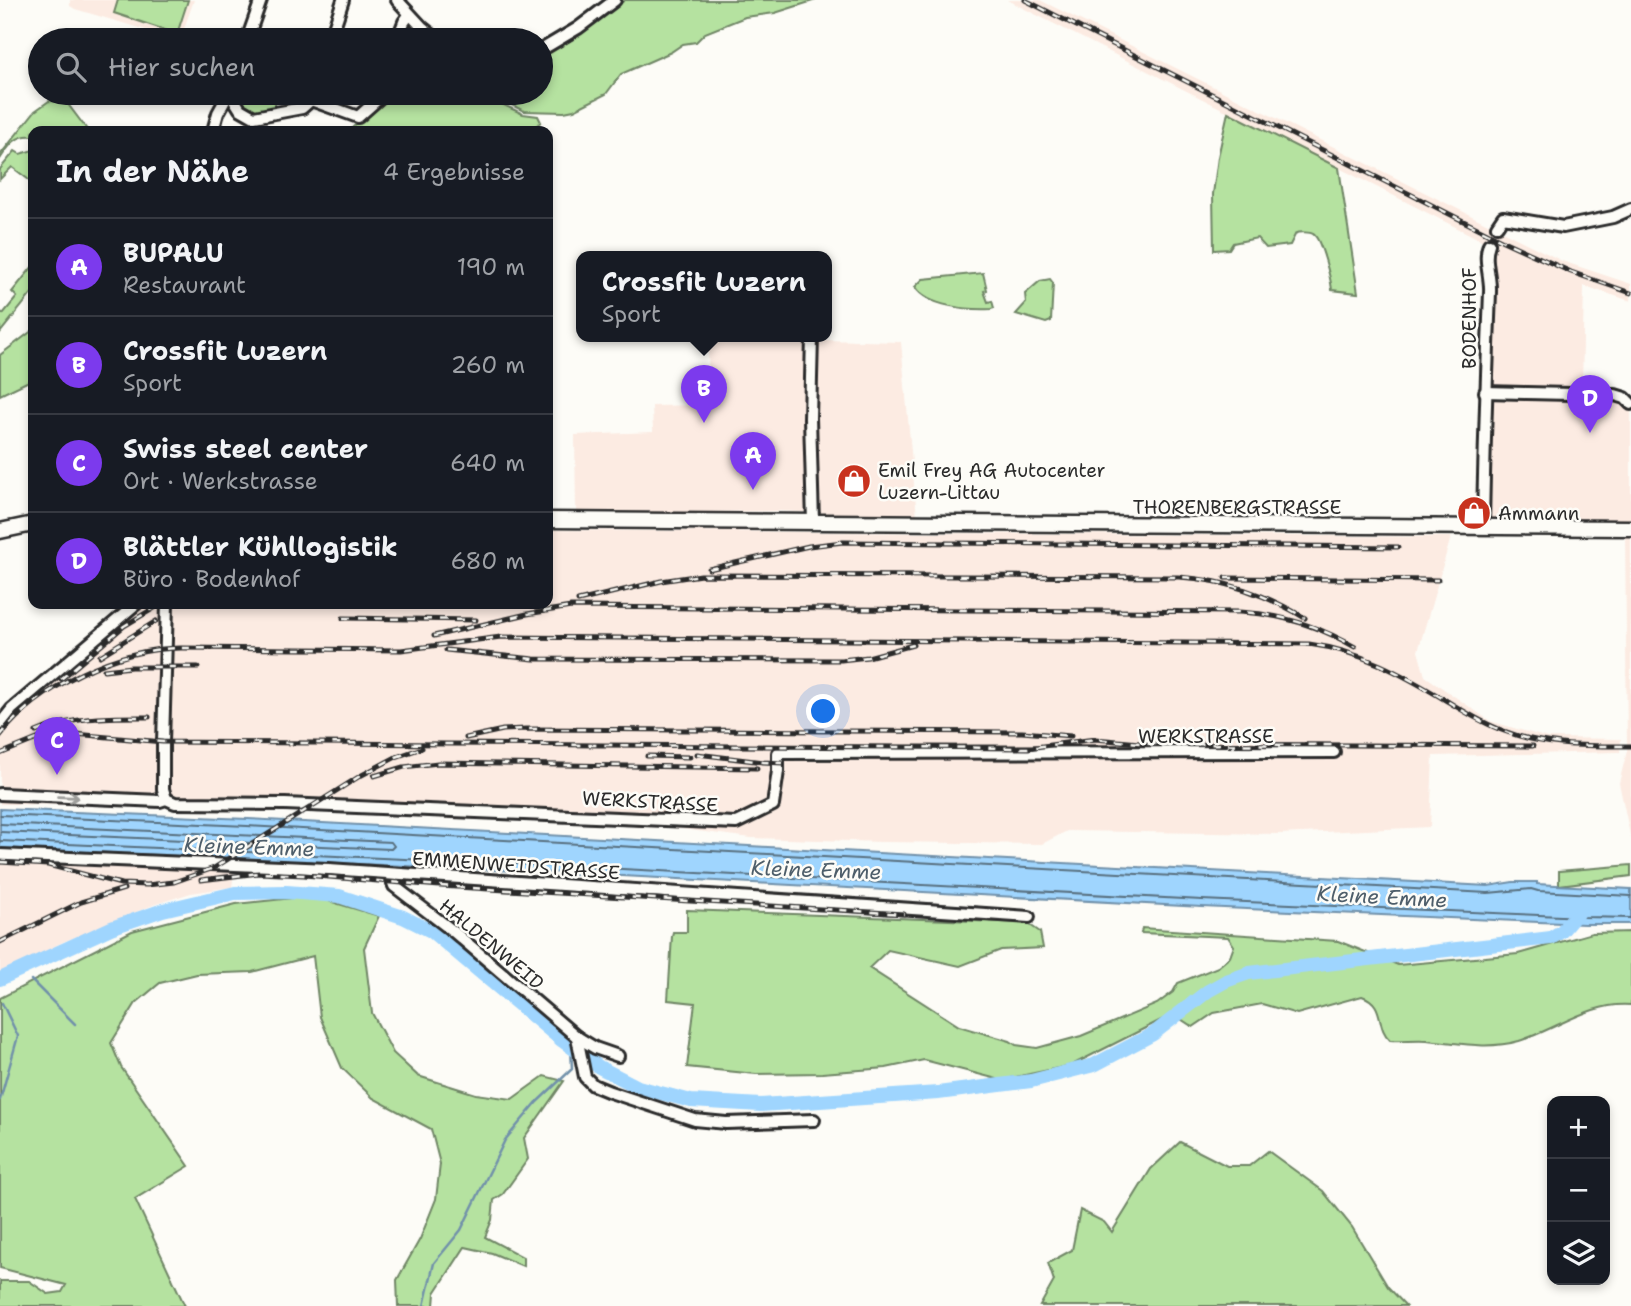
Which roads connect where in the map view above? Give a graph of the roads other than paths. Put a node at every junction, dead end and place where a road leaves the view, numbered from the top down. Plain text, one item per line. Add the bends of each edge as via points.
1 (261, 0) edge
2 (343, 0) edge
3 (397, 0) edge
4 (615, 0) edge
5 (409, 15) junction
6 (251, 28) edge
7 (334, 28) edge
8 (403, 28) edge
9 (424, 28) edge
10 (553, 43) edge
11 (223, 105) edge
12 (237, 105) edge
13 (305, 105) edge
14 (330, 105) edge
15 (374, 105) edge
16 (214, 126) edge
17 (1631, 209) edge
18 (1497, 226) dead end
19 (1489, 244) tunnel mouth
20 (812, 342) edge
21 (1486, 392) junction
22 (1631, 404) edge
23 (553, 520) edge
24 (813, 522) junction
25 (28, 525) edge
26 (1483, 528) junction
27 (1631, 528) edge
28 (0, 531) edge
29 (130, 609) edge
30 (167, 609) edge
31 (0, 724) edge
32 (1334, 752) dead end
33 (0, 794) edge
34 (166, 799) junction
35 (0, 855) edge
36 (390, 874) junction
37 (1029, 917) dead end
38 (578, 1040) junction
39 (618, 1056) dead end
40 (814, 1120) dead end

1 - 6 street
2 - 7 street
3 - 5 street
4 - 10 street
5 - 8 street
5 - 9 street
11 - 16 street
12 - 13 street via 254,117
14 - 15 street via 358,117
17 - 18 street via 1563,228 1503,217
19 - 21 street, BODENHOF
20 - 24 street
21 - 22 street, BODENHOF via 1615,395
21 - 26 street, BODENHOF
23 - 24 main road, THORENBERGSTRASSE
24 - 26 main road, THORENBERGSTRASSE
25 - 28 main road
26 - 27 main road, THORENBERGSTRASSE
29 - 31 street
30 - 34 street
32 - 34 street, WERKSTRASSE via 778,753 773,805 736,823 175,803
33 -> 34 street, WERKSTRASSE
35 - 36 street, EMMENWEIDSTRASSE
36 - 37 street, EMMENWEIDSTRASSE
36 - 38 street, HALDENWEID via 394,886
38 - 39 street, HALDENWEID
38 - 40 street via 585,1077 593,1085 695,1120

